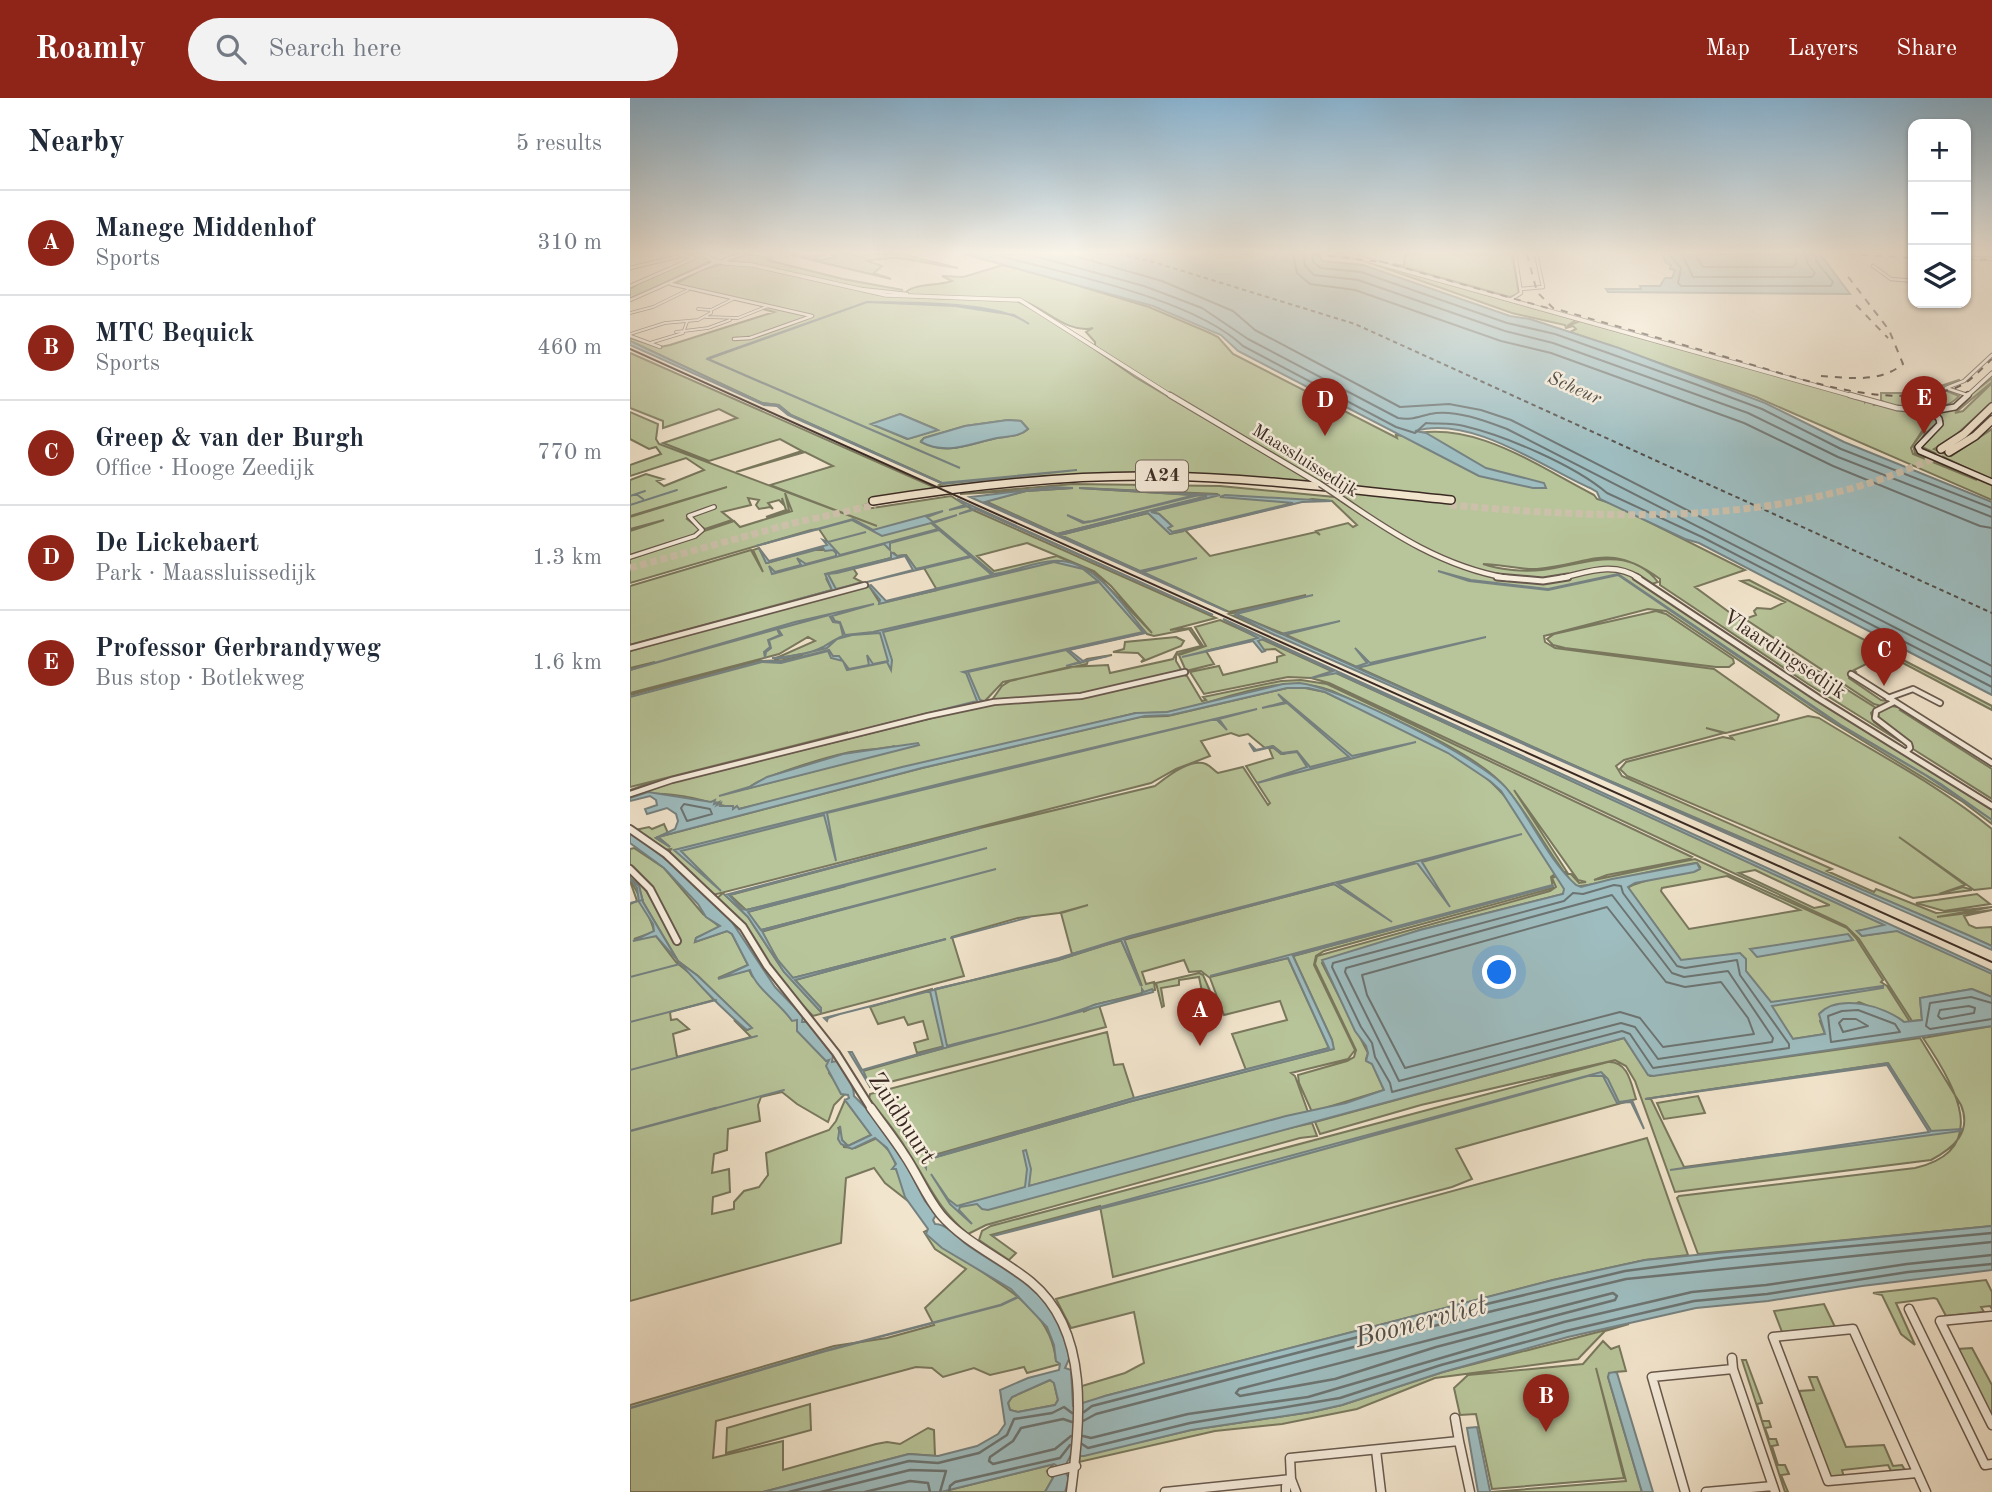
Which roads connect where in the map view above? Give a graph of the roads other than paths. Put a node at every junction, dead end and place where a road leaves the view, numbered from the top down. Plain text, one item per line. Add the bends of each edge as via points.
1 (699, 319) edge
2 (730, 319) edge
3 (803, 319) edge
4 (1050, 319) edge
5 (1578, 319) edge
6 (688, 322) junction
7 (686, 331) junction
8 (676, 332) dead end
9 (630, 335) edge
10 (734, 339) dead end
11 (648, 344) junction
12 (660, 347) dead end
13 (1992, 355) edge
14 (1991, 372) edge
15 (1966, 395) junction
16 (1992, 407) edge
17 (1931, 410) junction
18 (1992, 420) edge
19 (1941, 449) tunnel mouth
20 (1949, 452) tunnel mouth
21 (1992, 482) edge
22 (1451, 502) tunnel mouth
23 (874, 503) tunnel mouth
24 (714, 507) dead end
25 (630, 557) edge
26 (865, 584) dead end
27 (1665, 595) joint
28 (630, 648) edge
29 (1185, 672) dead end
30 (1851, 674) dead end
31 (1888, 698) junction
32 (1894, 702) junction
33 (1940, 703) dead end
34 (1903, 750) junction
35 (1992, 764) edge
36 (630, 794) edge
37 (1992, 806) edge
38 (630, 829) edge
39 (630, 869) edge
40 (677, 941) dead end
41 (1909, 1309) dead end
42 (1992, 1317) edge
43 (1732, 1358) dead end
44 (1733, 1370) junction
45 (1455, 1418) dead end
46 (1992, 1425) edge
47 (1459, 1441) junction
48 (1376, 1450) junction
49 (1992, 1464) edge
50 (1076, 1466) junction
51 (1058, 1470) dead end
52 (1917, 1473) junction
53 (1291, 1479) junction
54 (1774, 1489) edge
55 (1199, 1490) edge
56 (1071, 1492) edge
57 (1165, 1492) edge
58 (1286, 1492) edge
59 (1296, 1492) edge
60 (1381, 1492) edge
61 (1470, 1492) edge
62 (1685, 1492) edge
63 (1706, 1492) edge
64 (1926, 1492) edge

1 - 6 street
2 - 7 street
3 - 10 street
4 - 27 street, Maassluissedijk, bridge via 1426,554 1466,570 1544,581 1618,568
5 - 17 street via 1876,402
6 - 7 street
6 - 9 street
7 - 8 street
7 - 11 street
9 - 11 street
11 - 12 street
13 - 15 street via 1964,381 1946,388
14 - 15 main road
15 - 17 main road
16 - 19 highway
17 - 21 main road via 1940,424 1920,444 1920,452
18 - 20 highway
22 - 23 highway, A24 via 1128,480 1002,487
24 - 25 street via 689,516 702,530 695,536
26 - 28 street
27 - 34 street, Vlaardingsedijk
29 - 36 street via 1080,696 994,702 928,716
30 - 31 street
31 - 32 street
31 - 33 street via 1913,689
32 - 34 street via 1876,711 1875,718 1910,746
32 - 35 street
34 - 37 street, Vlaardingsedijk
38 - 50 street, Zuidbuurt via 666,854 743,927 767,966 836,1053 942,1216 1032,1283 1058,1312 1073,1350 1078,1405
39 - 40 street via 650,889
41 - 49 street via 1985,1465
42 - 46 street via 1940,1321
43 - 44 street
44 - 54 street
44 - 62 street via 1652,1377
45 - 47 street
47 - 48 street
47 - 61 street
48 - 53 street via 1290,1458
48 - 60 street
50 - 51 street
50 - 56 street, Zuidbuurt
52 - 52 street via 1853,1329 1773,1336 1828,1481
52 - 64 street
53 - 55 street
53 - 58 street
53 - 59 street
54 - 63 street
55 - 57 street

